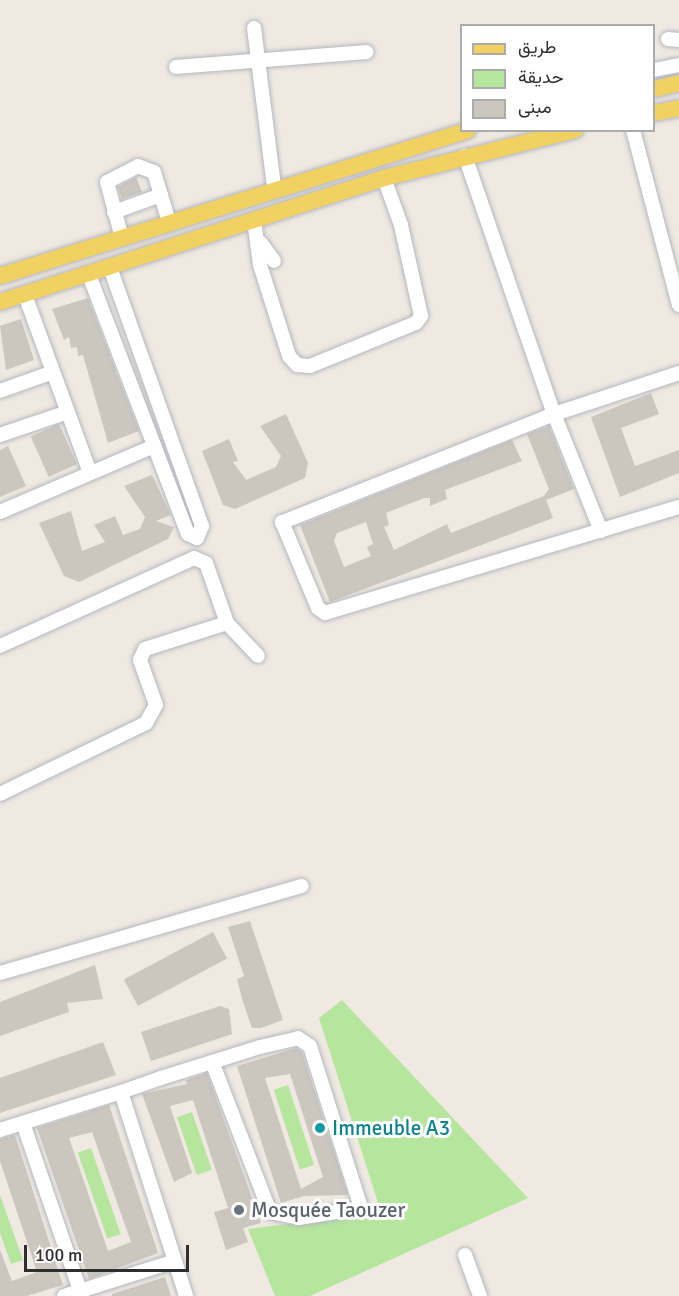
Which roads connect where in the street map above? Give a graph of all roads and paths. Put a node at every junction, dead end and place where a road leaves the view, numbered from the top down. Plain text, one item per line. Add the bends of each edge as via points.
1 (254, 27) dead end
2 (366, 52) dead end
3 (258, 60) junction
4 (679, 65) edge
5 (176, 67) dead end
6 (655, 70) edge
7 (679, 83) edge
8 (655, 89) edge
9 (679, 108) edge
10 (655, 113) edge
11 (461, 132) edge
12 (567, 132) edge
13 (634, 132) edge
14 (644, 132) edge
15 (465, 156) junction
16 (653, 159) dead end
17 (384, 178) junction
18 (274, 187) junction
19 (161, 195) junction
20 (114, 212) junction
21 (254, 220) junction
22 (169, 222) junction
23 (122, 237) junction
24 (261, 243) junction
25 (274, 261) dead end
26 (110, 268) junction
27 (89, 275) junction
28 (0, 276) edge
29 (25, 295) junction
30 (0, 302) edge
31 (679, 305) edge
32 (133, 337) junction
33 (115, 344) junction
34 (53, 372) junction
35 (679, 374) edge
36 (0, 391) edge
37 (68, 412) junction
38 (554, 414) junction
39 (0, 435) edge
40 (157, 452) junction
41 (174, 453) junction
42 (90, 473) junction
43 (679, 507) edge
44 (0, 512) edge
45 (601, 531) junction
46 (227, 623) junction
47 (0, 646) edge
48 (258, 656) dead end
49 (0, 794) edge
50 (302, 886) dead end
51 (0, 973) edge
52 (212, 1062) junction
53 (120, 1092) junction
54 (23, 1123) junction
55 (0, 1130) edge
56 (465, 1255) dead end
57 (175, 1261) junction
58 (81, 1293) edge
59 (64, 1296) edge
60 (186, 1296) edge
61 (480, 1296) edge

1 - 3 street
2 - 3 street
3 - 5 street
3 - 18 street
4 - 6 street
7 - 8 main road
9 - 10 main road
11 - 18 main road
12 - 15 main road
13 - 31 street
14 - 16 street
15 - 17 main road
15 - 38 street
17 - 21 main road
17 - 24 street via 422,305 416,323 310,366 297,365 289,356 260,265
18 - 22 main road
19 - 20 street
19 - 20 street via 154,172 138,166 108,179
19 - 22 street
20 - 23 street
21 - 24 street
21 - 26 main road
22 - 23 main road
23 - 28 main road
24 - 25 street
26 - 27 main road
26 - 32 street
27 - 29 main road
27 - 33 street
29 - 30 main road
29 - 34 street
32 - 33 street
32 - 41 street
33 - 40 street
34 - 36 street
34 - 37 street
35 - 38 street
37 - 39 street
37 - 42 street
38 - 45 street
38 - 45 street via 282,522 318,608 325,613
40 - 41 street
40 - 41 street via 188,534 197,538 202,526
40 - 42 street
42 - 44 street
43 - 45 street
46 - 47 street via 206,563 194,558
46 - 48 street
46 - 49 street via 145,649 140,660 156,705 141,727
50 - 51 street
52 - 52 street via 294,1038 307,1042 361,1208 299,1218 270,1212
52 - 53 street
53 - 54 street
53 - 57 street
54 - 55 street
54 - 58 street
56 - 61 street
57 - 58 street
57 - 60 street
58 - 59 street

